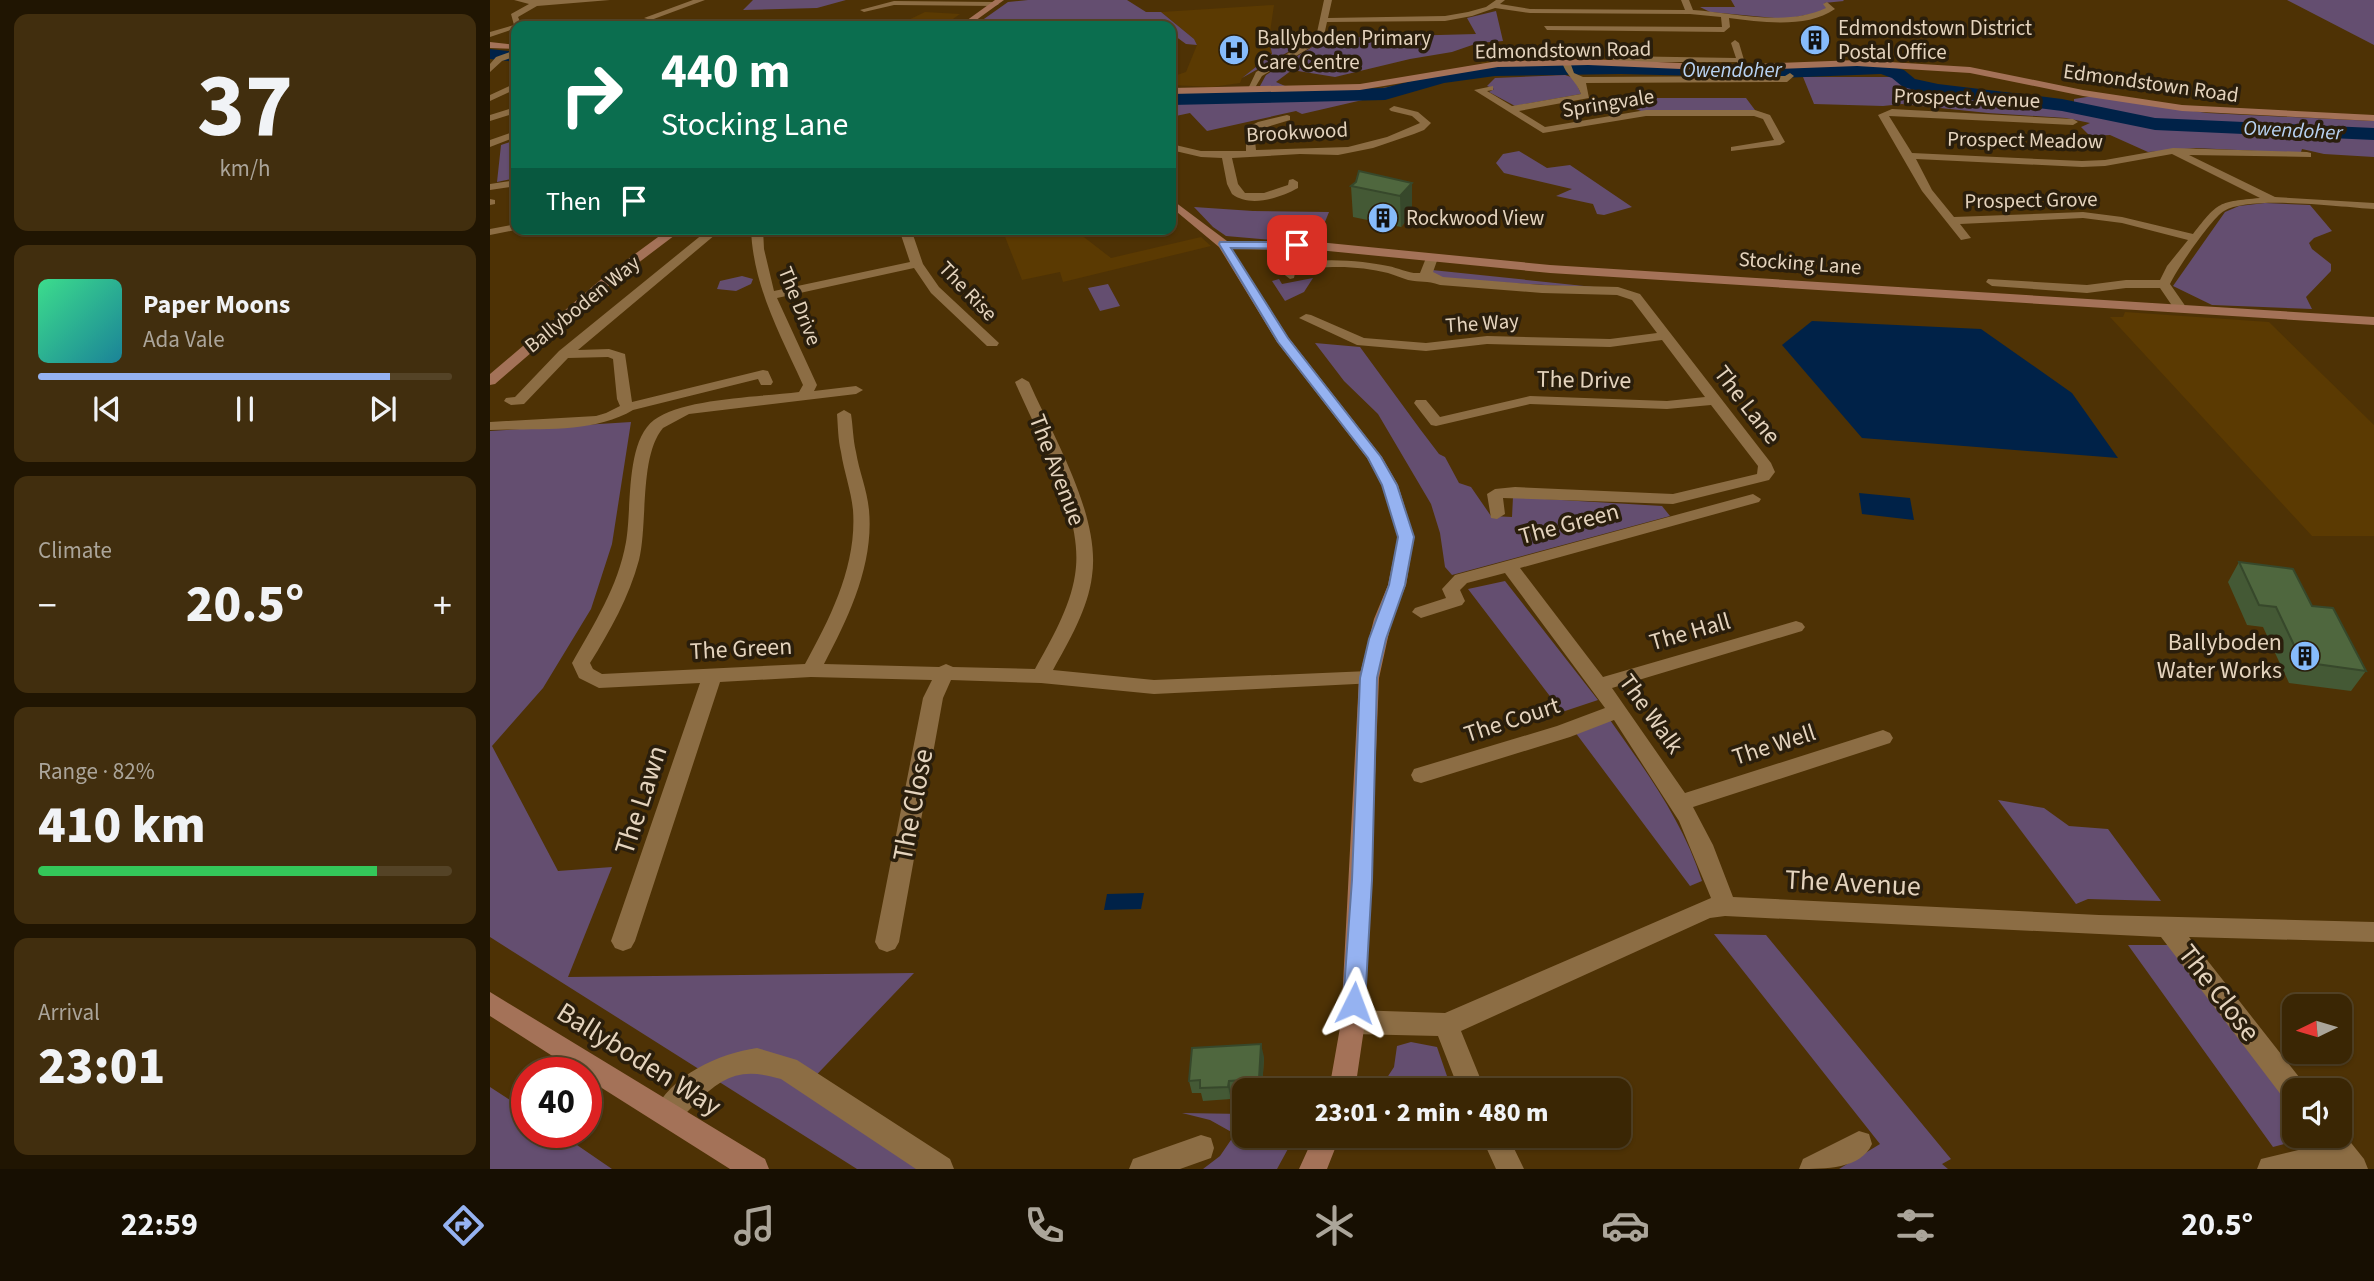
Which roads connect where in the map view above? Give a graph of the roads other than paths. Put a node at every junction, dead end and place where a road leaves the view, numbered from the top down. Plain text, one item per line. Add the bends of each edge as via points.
1 (518, 0) edge
2 (606, 0) edge
3 (701, 0) edge
4 (1328, 0) edge
5 (1685, 0) edge
6 (997, 2) edge
7 (1499, 3) edge
8 (535, 4) junction
9 (1827, 4) dead end
10 (864, 10) dead end
11 (1690, 12) junction
12 (1724, 14) junction
13 (648, 18) dead end
14 (1325, 20) junction
15 (514, 21) edge
16 (970, 21) edge
17 (1547, 28) dead end
18 (511, 29) edge
19 (490, 35) edge
20 (1735, 43) dead end
21 (490, 45) edge
22 (511, 50) edge
23 (511, 53) edge
24 (1615, 59) dead end
25 (1735, 60) dead end
26 (1710, 64) junction
27 (1744, 68) junction
28 (490, 69) edge
29 (1568, 69) junction
30 (490, 76) edge
31 (1790, 76) dead end
32 (1581, 80) junction
33 (511, 83) edge
34 (511, 87) edge
35 (1490, 88) dead end
36 (1250, 89) junction
37 (1176, 91) edge
38 (490, 98) edge
39 (1394, 108) dead end
40 (1512, 109) junction
41 (511, 112) edge
42 (490, 118) edge
43 (1287, 118) dead end
44 (2374, 118) edge
45 (2073, 122) dead end
46 (511, 136) edge
47 (490, 144) edge
48 (1176, 147) edge
49 (1735, 149) dead end
50 (2173, 151) junction
51 (1251, 152) junction
52 (1226, 155) junction
53 (2307, 155) dead end
54 (1909, 156) junction
55 (1293, 182) dead end
56 (511, 184) edge
57 (490, 187) edge
58 (2273, 200) junction
59 (1176, 206) edge
60 (2374, 206) edge
61 (1950, 221) junction
62 (511, 229) edge
63 (490, 232) edge
64 (669, 235) edge
65 (709, 235) edge
66 (757, 235) edge
67 (907, 235) edge
68 (1965, 238) dead end
69 (2194, 238) junction
70 (1224, 244) junction
71 (1432, 258) junction
72 (917, 264) junction
73 (1290, 275) dead end
74 (1428, 276) junction
75 (1992, 282) dead end
76 (2164, 284) junction
77 (770, 296) junction
78 (2180, 307) junction
79 (1306, 318) dead end
80 (2374, 321) edge
81 (1665, 336) junction
82 (992, 343) dead end
83 (564, 354) junction
84 (490, 381) edge
85 (766, 382) dead end
86 (1022, 382) dead end
87 (856, 390) dead end
88 (804, 395) junction
89 (1715, 400) junction
90 (511, 401) dead end
91 (1421, 403) dead end
92 (628, 407) junction
93 (844, 414) dead end
94 (490, 426) edge
95 (1690, 497) junction
96 (1753, 499) dead end
97 (1702, 513) junction
98 (1497, 514) dead end
99 (1509, 566) junction
100 (1421, 612) dead end
101 (1796, 627) dead end
102 (811, 670) junction
103 (946, 671) junction
104 (712, 676) junction
105 (1041, 676) junction
106 (1369, 678) junction
107 (1598, 685) junction
108 (1618, 711) junction
109 (1883, 738) dead end
110 (1422, 775) dead end
111 (1682, 802) junction
112 (1725, 906) junction
113 (2168, 928) junction
114 (2374, 932) edge
115 (624, 942) dead end
116 (887, 942) dead end
117 (490, 1003) edge
118 (1353, 1022) junction
119 (1446, 1025) junction
120 (1344, 1078) edge
121 (1467, 1078) edge
122 (2284, 1078) edge
123 (667, 1113) junction
124 (1859, 1144) dead end
125 (1201, 1148) dead end
126 (1322, 1148) edge
127 (1500, 1148) edge
128 (2342, 1153) edge
129 (755, 1169) edge
130 (940, 1169) edge
131 (1143, 1169) edge
132 (1313, 1169) edge
133 (1510, 1169) edge
134 (1813, 1169) edge
135 (2271, 1169) edge

1 - 8 street
2 - 8 street
3 - 13 street
4 - 14 street
5 - 11 street
6 - 10 street via 894,4
6 - 16 main road
7 - 11 street via 1530,11
7 - 14 street via 1468,15 1434,19
8 - 15 street via 514,16
9 - 12 street via 1831,9 1825,13 1804,18
11 - 12 street
12 - 17 street via 1724,30
14 - 36 street via 1320,38 1259,74
18 - 19 street
20 - 27 street
21 - 22 main road
23 - 28 street
24 - 26 street
25 - 26 street
26 - 27 main road, Edmondstown Road
26 - 29 main road, Edmondstown Road
27 - 44 main road, Edmondstown Road via 1823,63 1947,67 2182,108
29 - 32 street, Springvale
29 - 36 main road, Edmondstown Road via 1489,65 1360,87
30 - 33 street
31 - 32 street, Springvale
32 - 40 street, Springvale via 1586,96
34 - 38 street
35 - 40 street, Springvale via 1479,90
36 - 37 main road, Edmondstown Road
39 - 51 street, Brookwood via 1426,123 1337,153
40 - 49 street, Springvale via 1543,130 1646,113 1755,113 1767,117 1780,142
41 - 42 street
43 - 51 street via 1249,130
45 - 54 street, Prospect Avenue via 1885,112
46 - 47 street
48 - 52 street, Brookwood via 1190,153
50 - 53 street, Prospect Meadow
50 - 54 street, Prospect Meadow via 2082,164
50 - 58 street
51 - 52 street, Brookwood
52 - 55 street via 1234,190 1241,196 1269,196 1294,186
54 - 61 street, Prospect Avenue
56 - 57 street
58 - 60 street
58 - 69 street via 2219,209
59 - 70 main road
61 - 68 street, Prospect Avenue
61 - 69 street, Prospect Grove via 2083,215
62 - 63 street
64 - 84 main road, Ballyboden Way
65 - 83 street
66 - 77 street, The Drive
67 - 72 street, The Rise
69 - 76 street
70 - 71 main road, Stocking Lane via 1318,246
70 - 106 main road via 1282,339 1374,457 1400,511 1405,548
71 - 74 street
71 - 78 main road, Stocking Lane
72 - 77 street, The Rise
72 - 82 street, The Rise via 935,290
73 - 74 street, The Lane via 1287,272 1299,267 1322,264 1391,270 1411,279
74 - 81 street, The Lane via 1440,281 1626,292 1636,297
75 - 76 street via 2087,289
76 - 78 street
77 - 88 street, The Drive via 810,385
78 - 80 main road, Stocking Lane
79 - 81 street, The Way via 1362,342 1426,348 1487,340 1610,343
81 - 89 street, The Lane
83 - 90 street via 519,401
83 - 92 street via 620,357
85 - 92 street via 764,374
86 - 105 street, The Avenue via 1069,492 1082,531 1085,567 1070,619
87 - 88 street, The Green
88 - 104 street, The Green via 686,410 663,420 651,432 624,586 582,663 586,673 599,681
89 - 91 street, The Drive via 1667,405 1530,400 1436,422
89 - 95 street, The Lane via 1767,472 1763,477
92 - 94 street via 596,420
93 - 102 street via 861,534 840,618
95 - 97 street
95 - 98 street, The Lane via 1514,492 1495,494
96 - 97 street, The Green
97 - 99 street, The Green
99 - 100 street, The Green via 1457,580 1451,589 1456,601
99 - 107 street, The Walk
101 - 107 street, The Hall
102 - 103 street, The Green
102 - 104 street, The Green
103 - 105 street, The Green
103 - 116 street, The Close via 933,698
104 - 115 street, The Lawn
105 - 106 street, The Green via 1154,687
106 - 118 main road
107 - 108 street, The Walk
108 - 110 street, The Court
108 - 111 street, The Walk
109 - 111 street, The Well
111 - 112 street, The Walk
112 - 113 street, The Avenue
112 - 119 street, The Avenue via 1708,908
113 - 114 street, The Avenue
113 - 122 street, The Close
117 - 123 main road, Ballyboden Way
118 - 119 street, The Avenue
118 - 120 main road
119 - 121 street
123 - 129 main road, Ballyboden Way
123 - 130 street via 702,1079 735,1063 757,1060 788,1069
124 - 134 street
125 - 131 street
126 - 132 main road
127 - 133 street
128 - 135 street

